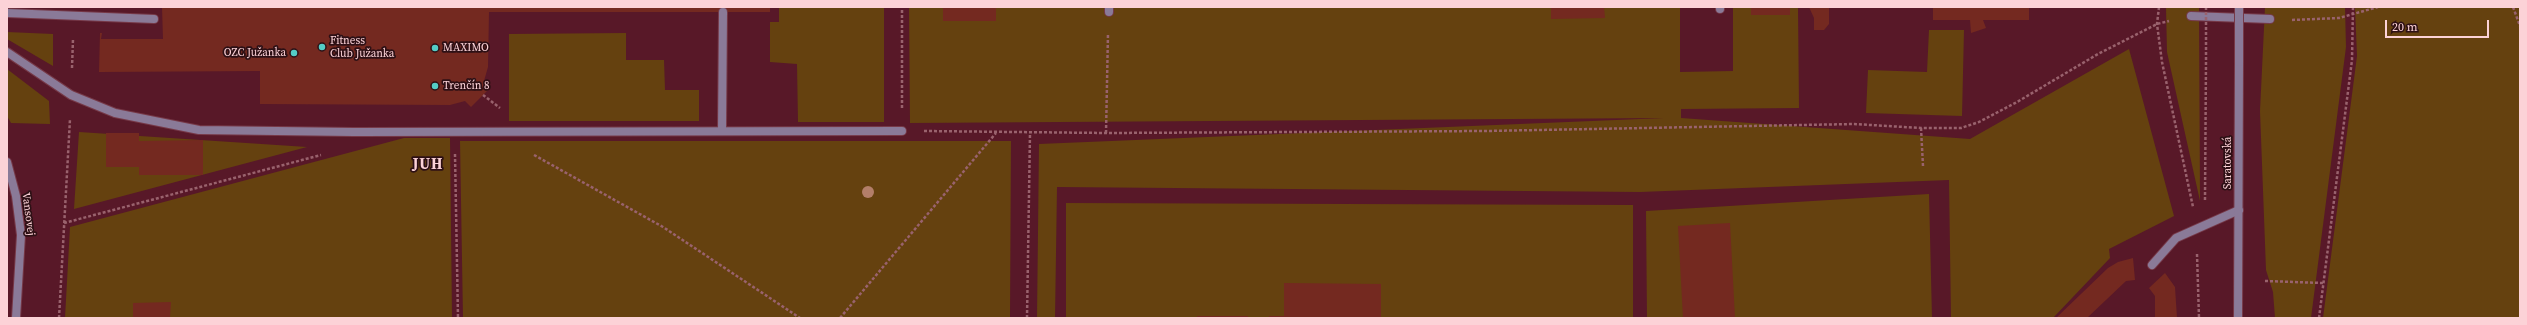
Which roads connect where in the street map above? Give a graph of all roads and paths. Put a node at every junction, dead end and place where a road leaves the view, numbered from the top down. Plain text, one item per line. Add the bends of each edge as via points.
1 (902, 7) edge
2 (2159, 7) edge
3 (2206, 7) edge
4 (2239, 7) edge
5 (2353, 7) edge
6 (2378, 7) edge
7 (2513, 7) edge
8 (1109, 10) edge
9 (722, 12) dead end
10 (7, 13) edge
11 (2353, 14) junction
12 (2190, 16) dead end
13 (154, 19) dead end
14 (2270, 19) joint
15 (2157, 24) junction
16 (2520, 26) edge
17 (7, 52) edge
18 (483, 95) dead end
19 (501, 110) dead end
20 (1921, 128) junction
21 (722, 131) junction
22 (902, 131) junction
23 (996, 133) junction
24 (1030, 133) junction
25 (1106, 133) junction
26 (328, 154) dead end
27 (532, 154) dead end
28 (7, 162) edge
29 (68, 164) dead end
30 (1923, 166) dead end
31 (456, 170) dead end
32 (2205, 203) dead end
33 (2199, 207) dead end
34 (2239, 210) junction
35 (64, 223) junction
36 (2196, 229) junction
37 (2152, 265) dead end
38 (2265, 281) dead end
39 (2323, 283) junction
40 (16, 318) edge
41 (59, 318) edge
42 (458, 318) edge
43 (800, 318) edge
44 (840, 318) edge
45 (1027, 318) edge
46 (2199, 318) edge
47 (2238, 318) edge
48 (2319, 318) edge

1 - 22 path
2 - 15 path
3 - 32 path, bridge
4 - 34 street, Saratovská, bridge
5 - 11 path
6 - 11 path
7 - 16 path
8 - 25 path
9 - 21 street
10 - 13 street
11 - 14 path via 2338,18
11 - 39 path via 2352,60
12 - 14 street
15 - 20 path via 2098,54 1979,122 1961,128
15 - 33 path via 2162,62 2194,211
17 - 21 street via 71,95 115,113 199,130
18 - 19 path
20 - 25 path via 1854,124 1486,131
20 - 30 path
21 - 22 street
22 - 23 path
23 - 24 path
23 - 44 path
24 - 25 path
24 - 45 path
26 - 35 path
27 - 43 path via 663,226
28 - 40 street, Vansovej via 16,196 21,235
29 - 35 path
31 - 42 path
34 - 36 street
34 - 47 street, Saratovská
35 - 41 path
36 - 37 street via 2176,238
36 - 46 path
38 - 39 path
39 - 48 path

